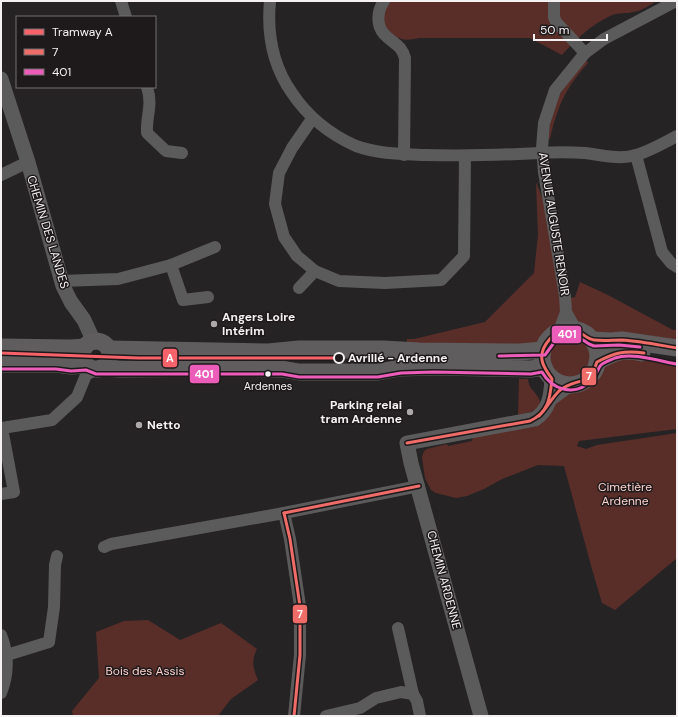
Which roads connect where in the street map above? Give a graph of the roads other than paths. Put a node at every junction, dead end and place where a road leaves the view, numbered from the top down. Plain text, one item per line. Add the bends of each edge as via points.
1 (121, 1) edge
2 (270, 1) edge
3 (384, 1) edge
4 (554, 1) edge
5 (676, 1) edge
6 (126, 16) edge
7 (585, 53) junction
8 (1, 79) edge
9 (147, 88) edge
10 (312, 119) junction
11 (677, 136) edge
12 (182, 153) dead end
13 (543, 153) junction
14 (404, 154) junction
15 (636, 155) junction
16 (465, 156) junction
17 (28, 162) junction
18 (1, 175) edge
19 (215, 247) dead end
20 (171, 265) junction
21 (677, 267) edge
22 (315, 271) junction
23 (61, 281) junction
24 (299, 288) dead end
25 (208, 297) dead end
26 (566, 312) junction
27 (576, 330) junction
28 (559, 331) junction
29 (592, 340) junction
30 (96, 346) junction
31 (1, 347) edge
32 (677, 348) edge
33 (543, 350) junction
34 (677, 359) edge
35 (597, 362) junction
36 (1, 364) edge
37 (95, 368) junction
38 (548, 373) junction
39 (569, 385) junction
40 (550, 399) junction
41 (419, 486) junction
42 (1, 494) edge
43 (284, 513) junction
44 (104, 547) dead end
45 (57, 556) dead end
46 (398, 628) dead end
47 (1, 635) edge
48 (7, 655) junction
49 (1, 693) edge
50 (413, 694) junction
51 (294, 716) edge
52 (326, 716) edge
53 (420, 716) edge
54 (481, 716) edge

1 - 6 street
2 - 10 street via 271,41 278,67 288,87
3 - 14 street via 378,16 381,29 384,35 403,50 406,58
4 - 7 street via 556,22
5 - 7 street, AVENUE AUGUSTE RENOIR via 604,39
7 - 13 street, AVENUE AUGUSTE RENOIR via 555,90 544,122
8 - 17 street, CHEMIN DES LANDES
9 - 12 street via 150,106 148,133 166,151
10 - 14 street via 357,146 378,152
10 - 22 street via 279,173 275,204 284,237 297,256
11 - 15 street
13 - 15 street via 623,157
13 - 16 street
13 - 26 street, AVENUE AUGUSTE RENOIR
14 - 16 street
15 - 21 street via 662,252
16 - 22 street via 464,256 441,280 339,281
17 - 18 street, CHEMIN DES LANDES
17 - 23 street, CHEMIN DES LANDES
19 - 20 street
20 - 23 street via 118,279
20 - 25 street via 183,300
22 - 24 street
23 - 30 street, CHEMIN DES LANDES
26 - 27 street, AVENUE AUGUSTE RENOIR
26 - 28 street, AVENUE AUGUSTE RENOIR
27 - 28 main road
27 - 29 main road
28 - 33 main road via 548,340
29 - 32 main road via 622,340
29 - 35 main road
30 - 31 main road
30 - 33 main road via 268,352 299,349 504,352
30 - 37 main road via 82,355 83,360
30 - 37 main road via 110,359 107,364
33 - 38 main road via 542,359
34 - 35 main road via 629,350 614,353
35 - 39 main road via 587,379
36 - 37 main road via 56,364
37 - 38 main road via 231,368 299,372 378,372 400,368 531,369
37 - 42 street via 86,375 76,397 52,420 2,428 14,492
38 - 39 main road via 559,383
38 - 40 street
39 - 40 street
40 - 41 street, CHEMIN ARDENNE via 543,413 535,420 407,444
41 - 43 street
41 - 54 street, CHEMIN ARDENNE
43 - 44 street
43 - 51 street via 300,606 300,655
45 - 48 street via 49,642
46 - 50 street
47 - 48 street
48 - 49 street via 6,680
50 - 52 street via 401,692 376,698 360,708
50 - 53 street

